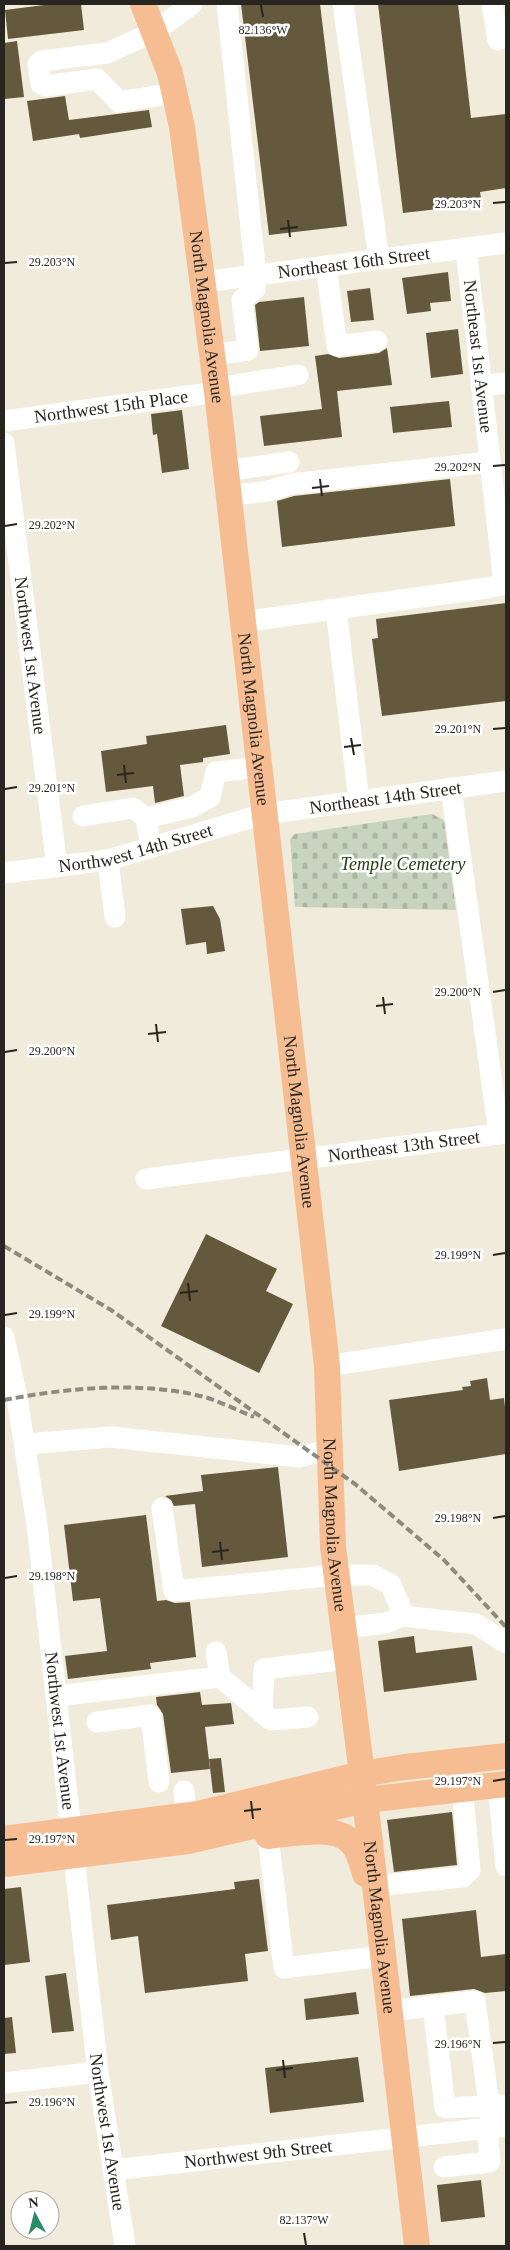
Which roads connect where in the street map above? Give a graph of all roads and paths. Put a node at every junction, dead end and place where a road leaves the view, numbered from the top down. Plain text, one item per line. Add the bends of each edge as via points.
1 (143, 4) edge
2 (192, 4) edge
3 (227, 4) edge
4 (343, 4) edge
5 (492, 4) edge
6 (154, 32) junction
7 (498, 40) dead end
8 (174, 93) junction
9 (506, 242) edge
10 (466, 248) junction
11 (379, 259) junction
12 (326, 266) junction
13 (256, 275) junction
14 (203, 282) junction
15 (377, 341) dead end
16 (212, 355) junction
17 (298, 375) dead end
18 (506, 383) edge
19 (482, 386) junction
20 (216, 390) junction
21 (4, 421) edge
22 (4, 443) edge
23 (289, 462) dead end
24 (490, 462) junction
25 (227, 483) junction
26 (505, 584) edge
27 (336, 609) junction
28 (243, 622) junction
29 (259, 767) junction
30 (506, 781) edge
31 (451, 788) junction
32 (359, 801) junction
33 (264, 814) junction
34 (83, 816) dead end
35 (146, 818) junction
36 (151, 848) junction
37 (108, 860) junction
38 (58, 867) junction
39 (4, 873) edge
40 (115, 917) dead end
41 (503, 1134) edge
42 (303, 1160) junction
43 (146, 1179) dead end
44 (4, 1337) edge
45 (506, 1339) edge
46 (7, 1364) edge
47 (327, 1366) junction
48 (25, 1447) junction
49 (329, 1449) junction
50 (162, 1508) dead end
51 (336, 1575) junction
52 (402, 1616) junction
53 (343, 1628) junction
54 (506, 1643) edge
55 (216, 1652) dead end
56 (347, 1659) junction
57 (220, 1677) junction
58 (56, 1696) junction
59 (262, 1712) junction
60 (308, 1717) dead end
61 (97, 1722) dead end
62 (506, 1756) edge
63 (362, 1774) junction
64 (160, 1782) dead end
65 (502, 1784) edge
66 (462, 1788) junction
67 (365, 1800) junction
68 (186, 1816) junction
69 (71, 1830) junction
70 (268, 1836) junction
71 (4, 1838) edge
72 (74, 1856) junction
73 (4, 1864) edge
74 (506, 1866) edge
75 (377, 1899) junction
76 (383, 1956) junction
77 (433, 2006) junction
78 (390, 2011) junction
79 (98, 2072) junction
80 (4, 2083) edge
81 (496, 2119) edge
82 (404, 2137) junction
83 (498, 2162) edge
84 (444, 2167) dead end
85 (113, 2170) junction
86 (126, 2246) edge
87 (417, 2246) edge

1 - 6 main road, North Magnolia Avenue
2 - 6 street
3 - 13 street
4 - 11 street
5 - 7 street
6 - 8 main road, North Magnolia Avenue
6 - 8 street via 108,53 41,60 38,64 41,84 97,79 119,102
8 - 14 main road, North Magnolia Avenue via 182,127
9 - 10 street, Northeast 16th Street
10 - 11 street, Northeast 16th Street
10 - 19 street, Northeast 1st Avenue
11 - 12 street, Northeast 16th Street
12 - 13 street, Northeast 16th Street
12 - 15 street via 337,346
13 - 14 street, Northeast 16th Street
13 - 16 street via 255,289 242,300 248,350
14 - 16 main road, North Magnolia Avenue
16 - 20 main road, North Magnolia Avenue
17 - 20 street, Northwest 15th Place
18 - 19 street
19 - 24 street, Northeast 1st Avenue
20 - 21 street, Northwest 15th Place
20 - 25 main road, North Magnolia Avenue
22 - 38 street, Northwest 1st Avenue
23 - 25 street
24 - 25 street via 291,484 268,490
24 - 26 street, Northeast 1st Avenue
25 - 28 main road, North Magnolia Avenue
26 - 27 street
27 - 28 street
27 - 32 street
28 - 29 main road, North Magnolia Avenue
29 - 33 main road, North Magnolia Avenue
29 - 35 street via 216,772 210,797 192,807
30 - 31 street, Northeast 14th Street
31 - 32 street, Northeast 14th Street
31 - 41 street
32 - 33 street, Northeast 14th Street
33 - 36 street, Northwest 14th Street
33 - 42 main road, North Magnolia Avenue
34 - 35 street via 133,808
35 - 36 street
36 - 37 street, Northwest 14th Street
37 - 38 street, Northwest 14th Street
37 - 40 street
38 - 39 street, Northwest 14th Street
41 - 42 street, Northeast 13th Street
42 - 43 street, Northeast 13th Street
42 - 47 main road, North Magnolia Avenue
44 - 46 street, Northwest 1st Avenue
45 - 47 street
46 - 48 street, Northwest 1st Avenue
47 - 49 main road, North Magnolia Avenue
48 - 49 street via 111,1437 300,1457
48 - 58 street, Northwest 1st Avenue
49 - 51 main road, North Magnolia Avenue
50 - 51 street via 174,1591
51 - 52 street via 373,1575 391,1585
51 - 53 main road, North Magnolia Avenue
52 - 53 street via 386,1623
52 - 54 street via 476,1624
53 - 56 main road, North Magnolia Avenue
55 - 57 street
56 - 59 street via 264,1669
56 - 63 main road, North Magnolia Avenue
57 - 58 street
57 - 59 street
58 - 69 street, Northwest 1st Avenue
59 - 60 street via 271,1720
61 - 64 street via 151,1715
62 - 63 main road
63 - 67 main road, North Magnolia Avenue
63 - 68 main road
65 - 66 main road
65 - 74 street
66 - 67 main road
66 - 75 street via 470,1870 463,1877
67 - 68 main road
67 - 75 main road, North Magnolia Avenue
68 - 69 main road
68 - 70 main road
68 - 72 main road
69 - 71 main road
69 - 72 street, Northwest 1st Avenue
70 - 75 main road via 333,1832 351,1841
70 - 76 street via 284,1968
72 - 73 main road
72 - 79 street, Northwest 1st Avenue
75 - 76 main road, North Magnolia Avenue
76 - 78 main road, North Magnolia Avenue
77 - 78 street
77 - 81 street via 444,2108
77 - 81 street via 475,2001
78 - 82 main road, North Magnolia Avenue
79 - 80 street
79 - 85 street, Northwest 1st Avenue
81 - 82 street, Northwest 9th Street
81 - 83 street
82 - 85 street, Northwest 9th Street
82 - 87 main road, North Magnolia Avenue
83 - 84 street
85 - 86 street, Northwest 1st Avenue

